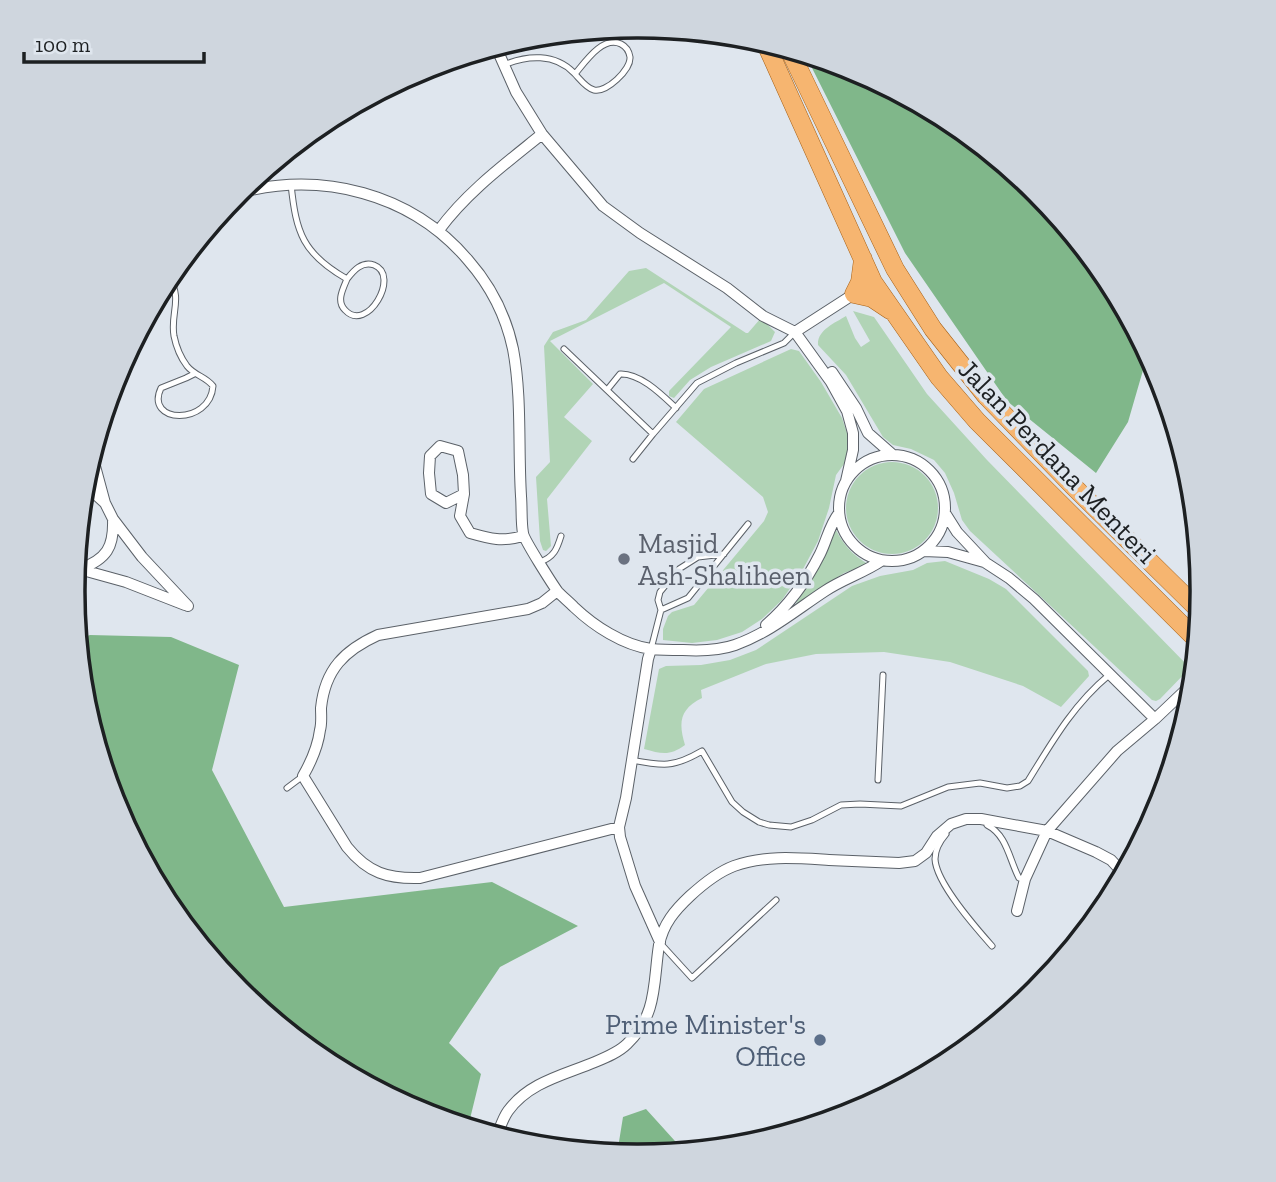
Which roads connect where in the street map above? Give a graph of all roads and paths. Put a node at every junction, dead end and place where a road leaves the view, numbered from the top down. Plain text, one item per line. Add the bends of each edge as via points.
1 (771, 55) edge
2 (500, 56) edge
3 (794, 61) edge
4 (504, 65) junction
5 (575, 74) junction
6 (542, 135) junction
7 (291, 184) junction
8 (261, 187) edge
9 (439, 230) junction
10 (863, 260) junction
11 (895, 269) junction
12 (347, 279) junction
13 (873, 282) junction
14 (175, 291) edge
15 (854, 294) junction
16 (895, 314) junction
17 (795, 332) junction
18 (808, 348) junction
19 (564, 349) dead end
20 (194, 374) junction
21 (607, 390) junction
22 (676, 408) junction
23 (653, 434) junction
24 (893, 455) junction
25 (633, 459) dead end
26 (98, 476) edge
27 (846, 481) junction
28 (94, 493) edge
29 (464, 494) junction
30 (105, 503) junction
31 (839, 513) junction
32 (945, 513) junction
33 (113, 519) junction
34 (748, 524) dead end
35 (1119, 532) junction
36 (523, 536) junction
37 (561, 536) dead end
38 (924, 551) junction
39 (724, 554) junction
40 (881, 561) junction
41 (540, 562) junction
42 (986, 563) junction
43 (86, 566) edge
44 (86, 571) edge
45 (557, 591) junction
46 (1190, 601) edge
47 (662, 610) junction
48 (1189, 616) edge
49 (1189, 632) edge
50 (753, 637) junction
51 (651, 649) junction
52 (883, 675) dead end
53 (1109, 675) junction
54 (1181, 695) edge
55 (1155, 719) junction
56 (631, 760) junction
57 (303, 776) junction
58 (878, 780) dead end
59 (287, 788) dead end
60 (619, 827) junction
61 (1047, 831) junction
62 (1117, 866) edge
63 (1025, 879) junction
64 (776, 900) dead end
65 (1017, 911) dead end
66 (660, 942) junction
67 (992, 946) dead end
68 (501, 1126) edge

1 - 10 main road, Jalan Perdana Menteri
2 - 4 street
3 - 11 main road, Jalan Perdana Menteri
4 - 5 lane via 533,57 560,63
4 - 6 street
5 - 5 lane via 589,88 606,88 626,70 630,54 618,42 608,43
6 - 9 street via 488,177
6 - 17 street via 603,206 763,316
7 - 8 street
7 - 9 street via 381,198
7 - 12 lane via 303,240 331,270
9 - 36 street via 478,272 507,324 517,388
10 - 13 main road, Jalan Perdana Menteri
10 - 15 main road
11 - 13 street
11 - 35 main road, Jalan Perdana Menteri via 933,329 986,396
12 - 12 lane via 363,265 371,264 383,272 383,290 374,306 360,317 342,308 340,299
13 - 15 street
13 - 16 main road, Jalan Perdana Menteri
14 - 20 lane via 174,335
15 - 16 main road via 872,298
15 - 17 street
16 - 49 main road, Jalan Perdana Menteri via 977,421
17 - 18 street
17 - 22 lane via 784,343 698,383
18 - 24 street via 835,376 869,433
18 - 27 street via 847,411 853,450
19 - 21 lane
20 - 20 lane via 213,386 207,404 180,416 161,410 161,388
21 - 22 lane via 620,374 630,373
21 - 23 lane
22 - 23 lane
23 - 25 lane
24 - 27 street via 875,457
24 - 32 street via 926,466 944,496
26 - 30 street
27 - 31 street
28 - 30 street
29 - 29 street via 458,452 440,446 430,456 431,494 446,503
29 - 36 street via 460,516 470,533 489,539
30 - 33 street
31 - 40 street via 852,544
31 - 50 street via 795,594
32 - 38 street via 942,528
32 - 42 street
33 - 43 street via 114,536 107,552
33 - 44 street via 188,606
34 - 39 lane
35 - 46 main road, Jalan Perdana Menteri
35 - 48 main road via 1129,555
36 - 41 street
37 - 41 lane via 555,552
38 - 40 street via 896,562
38 - 42 street via 948,552
39 - 47 lane via 688,598
39 - 47 lane via 698,557 679,569 660,592
40 - 50 street
41 - 45 street
42 - 53 street via 1034,599
45 - 51 street via 607,632
45 - 57 street via 528,609 378,635 345,654 328,680 321,729
47 - 51 lane
50 - 51 street via 705,652
51 - 56 street
52 - 58 lane
53 - 55 street
53 - 56 lane via 1071,713 1028,781 1020,786 980,783 948,787 901,807 841,805 791,827 759,822 732,802 702,751 661,766
54 - 55 street
55 - 61 street via 1117,751
56 - 60 street
57 - 59 lane
57 - 60 street via 354,856 389,877 420,878
60 - 66 street via 635,886
61 - 62 street
61 - 63 street
61 - 66 street via 966,819 950,824 915,861 767,858 732,866 678,907 666,922
63 - 65 street
63 - 67 lane via 1019,877 1002,838 990,826 975,821 957,826 940,841 937,870
64 - 66 lane via 692,978
66 - 68 street via 650,1010 627,1045 546,1080 508,1112

